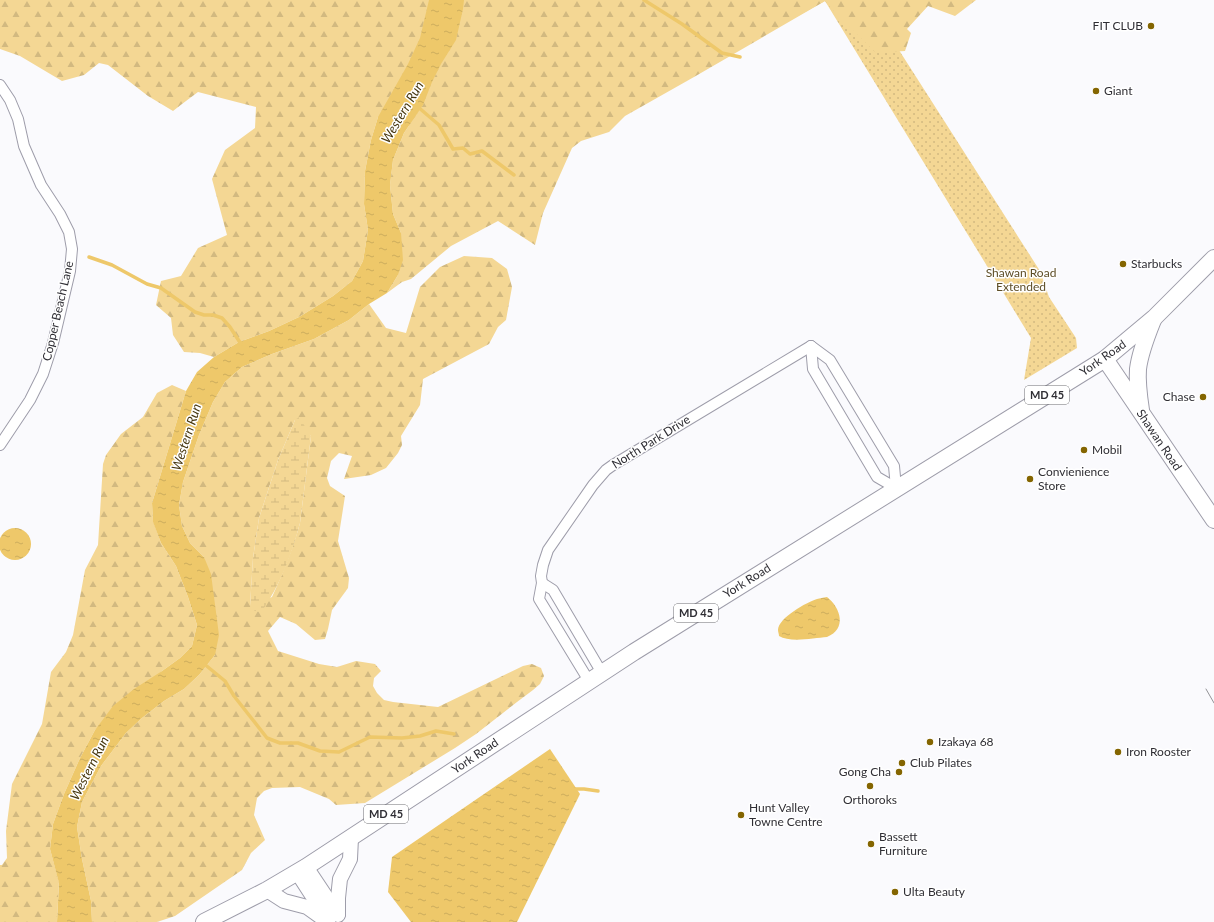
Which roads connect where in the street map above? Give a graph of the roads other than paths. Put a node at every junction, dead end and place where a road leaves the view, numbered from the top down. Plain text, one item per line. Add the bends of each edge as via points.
1 (0, 85) edge
2 (1214, 258) edge
3 (1154, 318) junction
4 (811, 346) junction
5 (1105, 359) junction
6 (1141, 412) junction
7 (0, 445) edge
8 (896, 488) junction
9 (1214, 520) edge
10 (542, 583) junction
11 (596, 677) junction
12 (351, 838) junction
13 (302, 869) junction
14 (267, 890) junction
15 (334, 920) edge
16 (204, 922) edge

1 - 7 street, Copper Beach Lane via 13,106 24,146 41,185 69,232 72,249 67,286 43,374 30,400
2 - 3 main road, York Road / MD 45
3 - 5 main road, York Road / MD 45
3 - 6 main road via 1138,369
4 - 8 street via 830,360 894,466
4 - 8 street via 813,369 877,477
4 - 10 street, North Park Drive via 606,470 548,550 541,576
5 - 6 main road, Shawan Road
5 - 8 main road, York Road / MD 45
6 - 9 main road, Shawan Road
8 - 11 main road, York Road / MD 45
10 - 11 street via 553,590
10 - 11 street, North Park Drive via 539,599
11 - 12 main road, York Road / MD 45
12 - 13 main road, York Road / MD 45
12 - 15 main road via 350,859 340,879
13 - 14 main road, York Road / MD 45
13 - 15 main road
14 - 15 main road via 284,901 307,907
14 - 16 main road, York Road / MD 45

